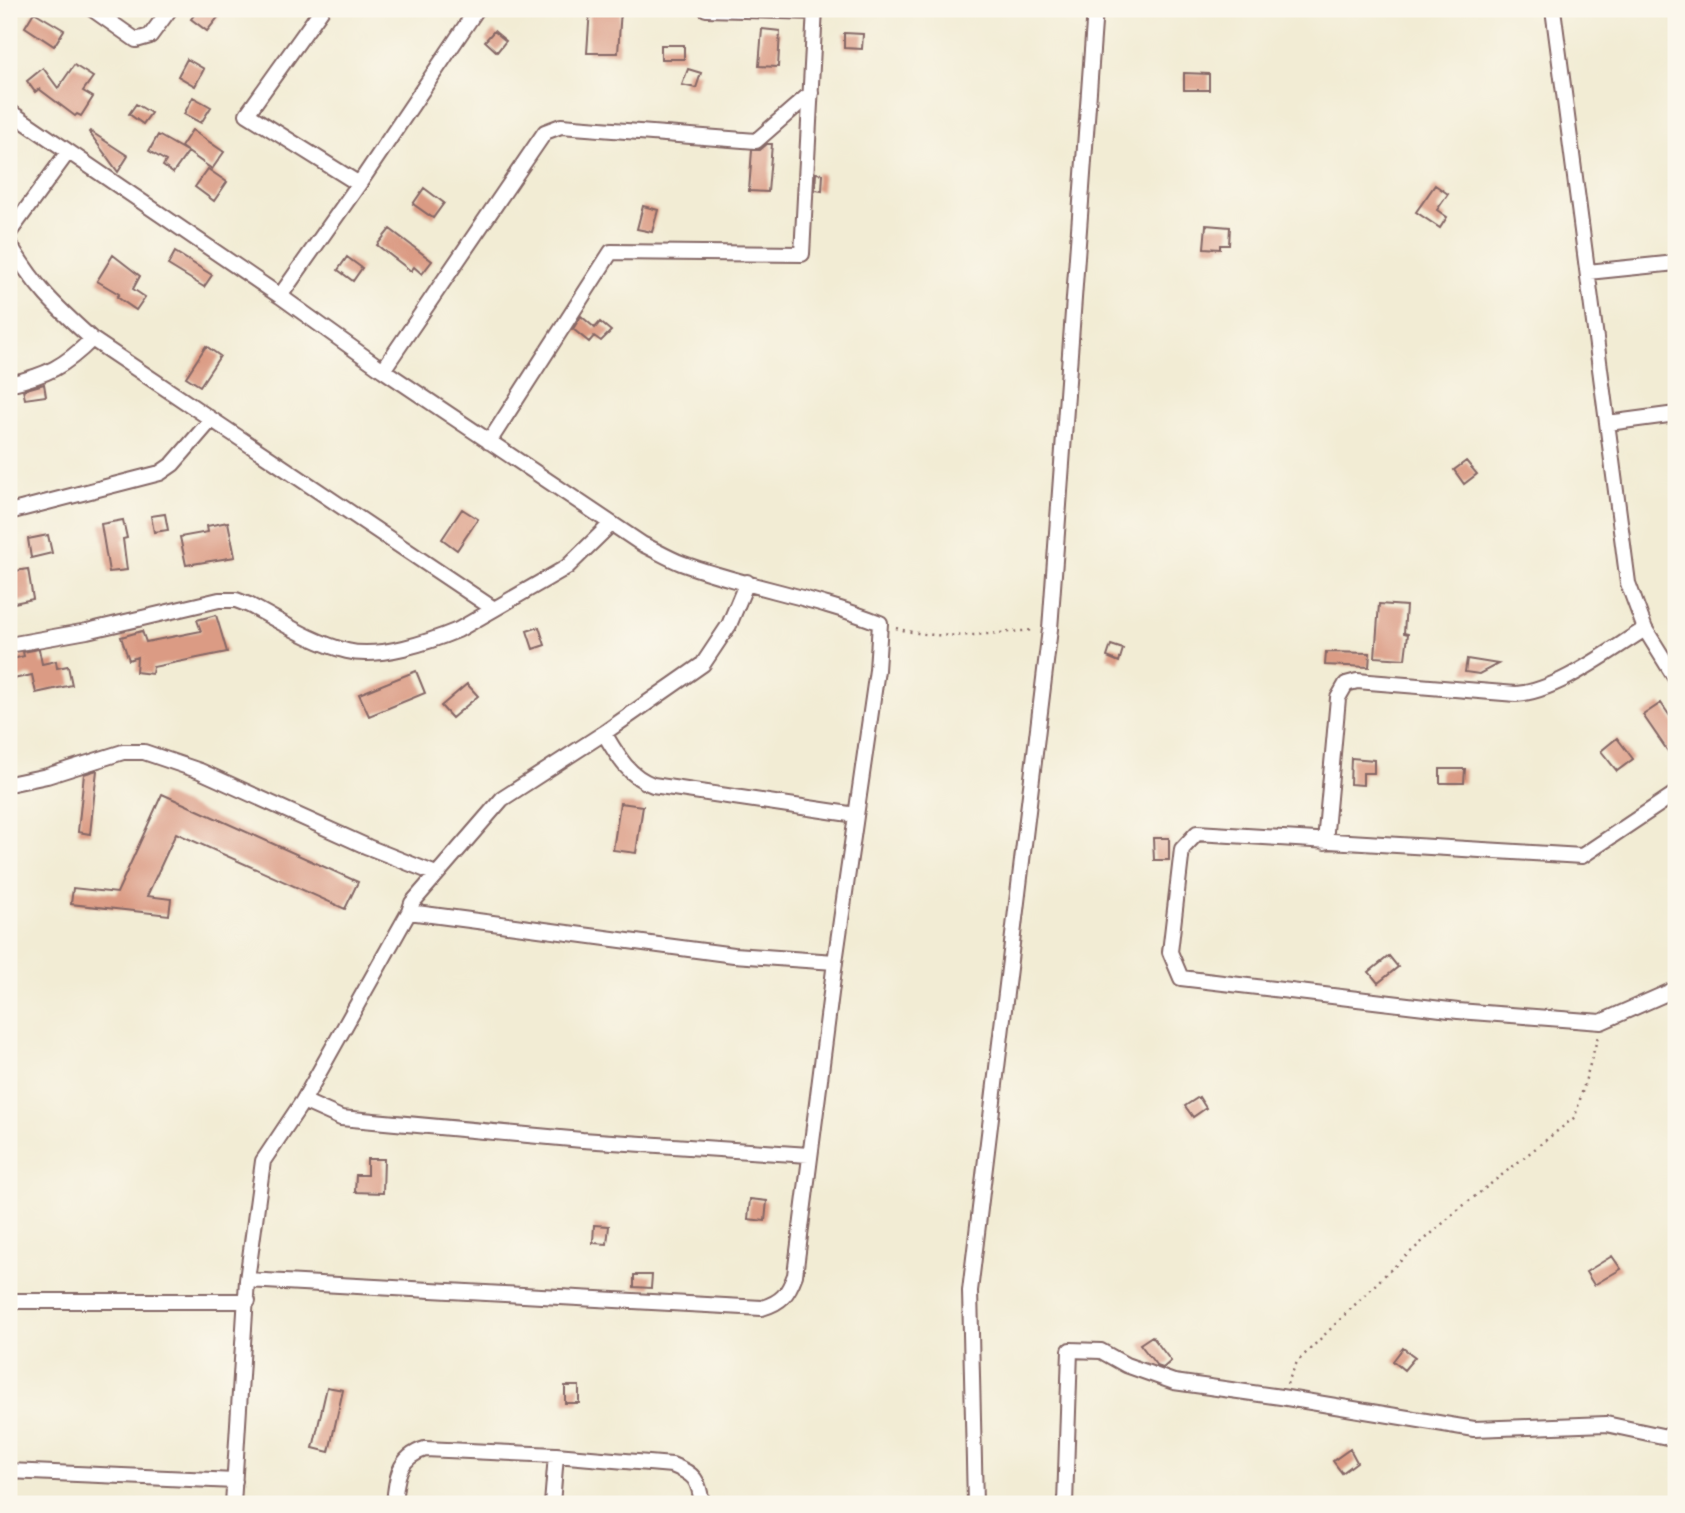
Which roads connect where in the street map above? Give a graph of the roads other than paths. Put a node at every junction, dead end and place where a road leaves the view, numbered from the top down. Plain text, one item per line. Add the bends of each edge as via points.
1 (92, 9) edge
2 (170, 9) edge
3 (322, 9) edge
4 (477, 9) edge
5 (706, 9) edge
6 (1095, 9) edge
7 (1553, 9) edge
8 (815, 10) edge
9 (811, 93) junction
10 (9, 111) edge
11 (68, 152) junction
12 (359, 184) junction
13 (9, 233) edge
14 (9, 243) edge
15 (1676, 263) edge
16 (1588, 272) junction
17 (280, 296) junction
18 (92, 340) junction
19 (383, 370) junction
20 (9, 384) edge
21 (1676, 414) edge
22 (211, 420) junction
23 (1608, 423) junction
24 (489, 442) junction
25 (9, 512) edge
26 (611, 524) junction
27 (747, 582) junction
28 (494, 609) junction
29 (1645, 629) junction
30 (9, 645) edge
31 (1676, 679) edge
32 (604, 733) junction
33 (9, 784) edge
34 (1676, 793) edge
35 (856, 815) junction
36 (1325, 842) junction
37 (436, 874) junction
38 (409, 912) junction
39 (835, 962) junction
40 (1676, 989) edge
41 (303, 1101) junction
42 (809, 1155) junction
43 (247, 1280) junction
44 (9, 1301) edge
45 (248, 1301) junction
46 (1676, 1439) edge
47 (556, 1455) junction
48 (9, 1471) edge
49 (235, 1480) junction
50 (233, 1504) edge
51 (394, 1504) edge
52 (552, 1504) edge
53 (702, 1504) edge
54 (975, 1504) edge
55 (1065, 1504) edge

1 - 2 street via 135,40 150,36
3 - 12 street via 247,114
4 - 12 street
5 - 8 street
6 - 54 street via 1051,629 970,1291
7 - 16 street
8 - 9 street
9 - 19 street via 756,141 561,126 545,132
9 - 24 street via 802,254 611,253
10 - 11 street
11 - 13 street
11 - 17 street
12 - 17 street
14 - 18 street via 35,284
15 - 16 street
16 - 23 street
17 - 19 street
18 - 20 street via 63,366
18 - 22 street
19 - 24 street
21 - 23 street
22 - 25 street via 160,473
22 - 28 street
23 - 29 street via 1626,572
24 - 26 street
26 - 27 street via 678,562
26 - 28 street via 567,567
27 - 32 street via 729,625 703,664
27 - 35 street via 880,623
28 - 30 street via 441,637 383,652 350,652 330,646 236,600
29 - 31 street
29 - 36 street via 1548,688 1530,693 1357,681 1346,684 1338,698
32 - 35 street via 630,772 653,785
32 - 37 street via 502,799
33 - 37 street via 123,752 144,752 200,771
34 - 36 street via 1582,856
35 - 39 street
36 - 40 street via 1197,833 1182,849 1177,887 1170,952 1181,978 1458,1011 1601,1022
37 - 38 street
38 - 39 street via 734,955
38 - 41 street
39 - 42 street
41 - 42 street via 341,1118
41 - 43 street via 263,1161
42 - 43 street via 795,1275 783,1299 762,1308
43 - 45 street
44 - 45 street
45 - 49 street
46 - 55 street via 1606,1424 1474,1429 1174,1382 1101,1351 1070,1350
47 - 51 street via 425,1448 406,1458
47 - 52 street
47 - 53 street via 672,1465 694,1477
48 - 49 street
49 - 50 street

